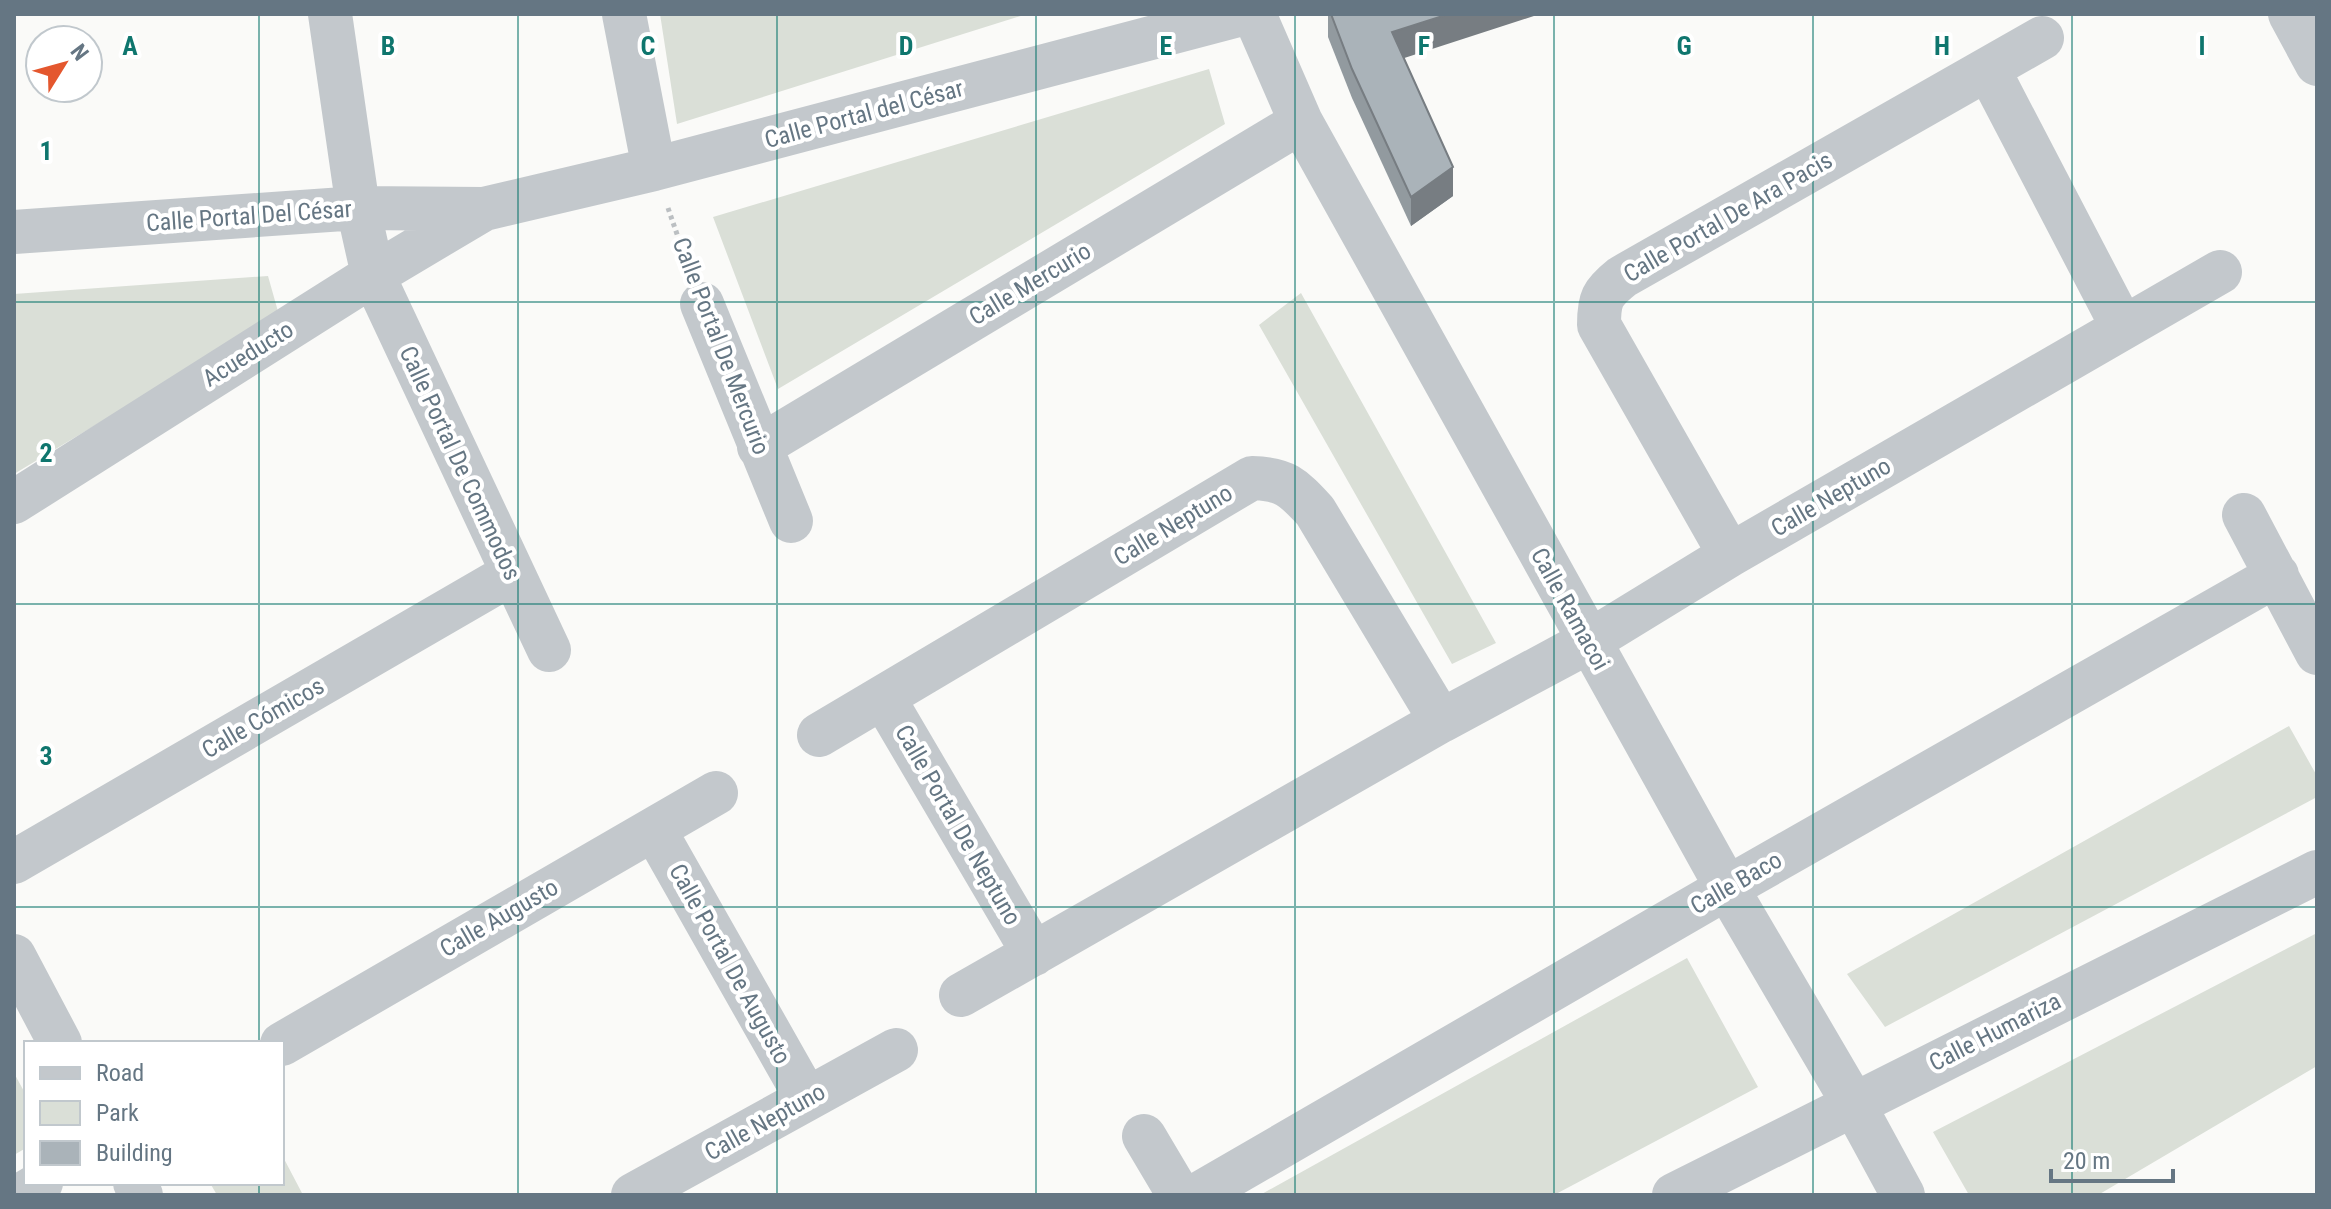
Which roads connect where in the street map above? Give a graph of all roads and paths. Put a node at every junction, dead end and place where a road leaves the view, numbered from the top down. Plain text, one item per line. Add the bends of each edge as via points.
1 (330, 14) edge
2 (624, 14) edge
3 (1242, 14) edge
4 (1254, 14) edge
5 (2290, 14) edge
6 (2042, 38) dead end
7 (2317, 64) edge
8 (1988, 69) junction
9 (1301, 122) junction
10 (654, 169) junction
11 (358, 208) junction
12 (484, 209) junction
13 (14, 232) edge
14 (2220, 272) dead end
15 (373, 275) junction
16 (702, 304) joint
17 (2123, 328) junction
18 (759, 447) junction
19 (14, 502) edge
20 (2244, 515) dead end
21 (791, 521) dead end
22 (1730, 555) junction
23 (511, 574) junction
24 (2277, 575) junction
25 (1588, 642) junction
26 (549, 650) dead end
27 (2317, 653) edge
28 (883, 697) junction
29 (1441, 721) junction
30 (819, 735) dead end
31 (716, 793) dead end
32 (654, 829) junction
33 (14, 862) edge
34 (2317, 872) edge
35 (1727, 888) junction
36 (1034, 954) junction
37 (14, 956) edge
38 (961, 995) dead end
39 (59, 1041) edge
40 (284, 1043) edge
41 (896, 1050) dead end
42 (807, 1099) junction
43 (1853, 1103) junction
44 (1144, 1136) dead end
45 (633, 1195) edge
46 (1179, 1195) edge
47 (1197, 1195) edge
48 (1674, 1195) edge
49 (1903, 1195) edge

1 - 11 street, Calle Portal De Commodos
2 - 10 street
3 - 10 street, Calle Portal del César
4 - 9 street, Calle Ramacoi
5 - 7 street
6 - 8 street, Calle Portal De Ara Pacis
8 - 17 street
8 - 22 street, Calle Portal De Ara Pacis via 1622,277 1599,303 1599,325
9 - 18 street, Calle Mercurio
9 - 25 street, Calle Ramacoi
10 - 12 street, Calle Portal del César
10 - 16 path, Calle Portal De Mercurio
11 - 12 street, Calle Portal Del César
11 - 13 street, Calle Portal Del César
11 - 15 street, Calle Portal De Commodos
12 - 15 street, Acueducto
14 - 17 street, Calle Neptuno
15 - 19 street, Acueducto
15 - 23 street, Calle Portal De Commodos
16 - 18 street, Calle Portal De Mercurio
17 - 22 street, Calle Neptuno
18 - 21 street, Calle Portal De Mercurio
20 - 24 street
22 - 25 street, Calle Neptuno
23 - 26 street, Calle Portal De Commodos
23 - 33 street, Calle Cómicos
24 - 27 street
24 - 35 street, Calle Baco
25 - 29 street, Calle Neptuno
25 - 35 street, Calle Ramacoi
28 - 29 street, Calle Neptuno via 1252,478 1276,479 1315,511
28 - 30 street, Calle Neptuno
28 - 36 street, Calle Portal De Neptuno
29 - 36 street, Calle Neptuno
31 - 32 street, Calle Augusto
32 - 40 street, Calle Augusto
32 - 42 street, Calle Portal De Augusto
34 - 43 street, Calle Humariza
35 - 43 street, Calle Ramacoi
35 - 47 street, Calle Baco
36 - 38 street, Calle Neptuno
37 - 39 street
41 - 42 street, Calle Neptuno
42 - 45 street, Calle Neptuno
43 - 48 street, Calle Humariza
43 - 49 street, Calle Ramacoi
44 - 46 street

